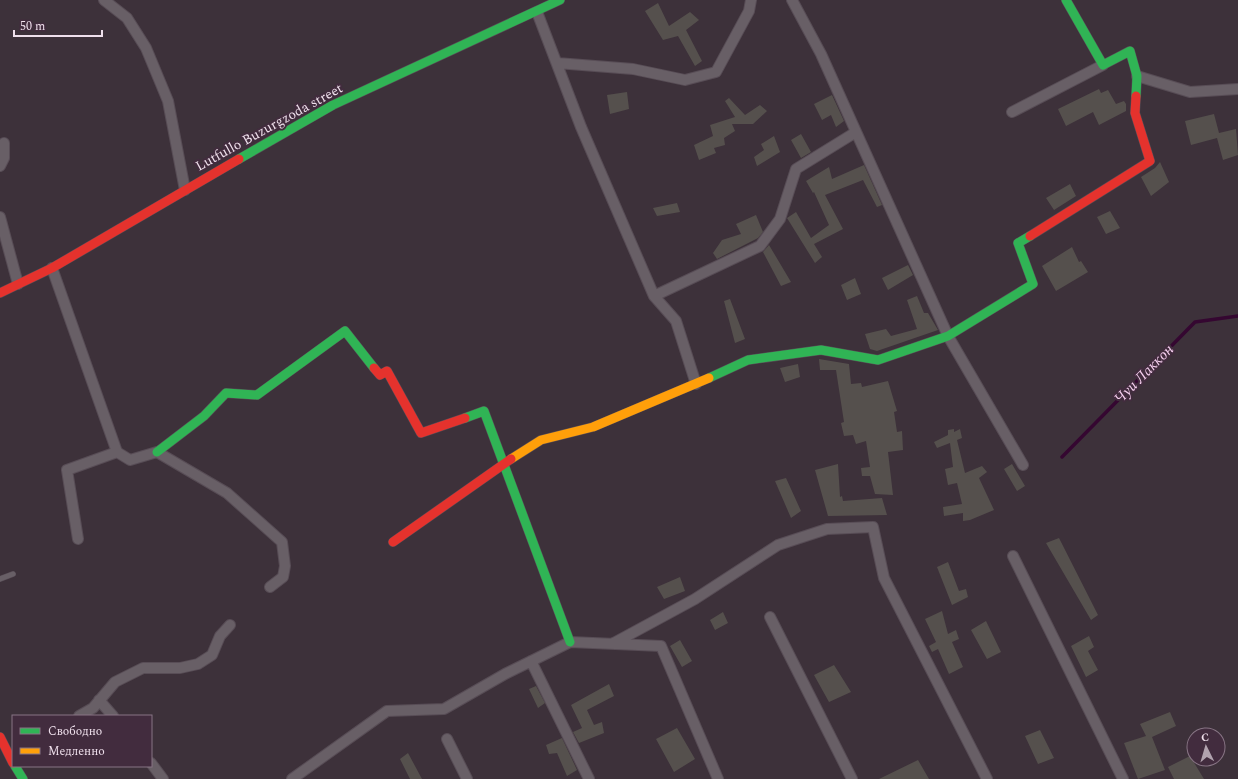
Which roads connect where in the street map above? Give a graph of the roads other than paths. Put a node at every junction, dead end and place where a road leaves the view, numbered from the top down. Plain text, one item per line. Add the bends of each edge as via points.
1 (104, 0) edge
2 (560, 0) edge
3 (751, 0) edge
4 (792, 0) edge
5 (1066, 0) edge
6 (537, 12) junction
7 (557, 63) junction
8 (1104, 65) junction
9 (1137, 76) junction
10 (1238, 88) edge
11 (1012, 112) dead end
12 (856, 132) junction
13 (4, 143) dead end
14 (0, 166) edge
15 (185, 190) junction
16 (0, 217) edge
17 (52, 268) junction
18 (18, 284) junction
19 (0, 293) edge
20 (654, 296) junction
21 (948, 336) junction
22 (696, 384) junction
23 (117, 452) junction
24 (157, 452) junction
25 (504, 464) junction
26 (1023, 465) dead end
27 (78, 539) dead end
28 (393, 542) dead end
29 (1013, 556) dead end
30 (13, 574) dead end
31 (0, 579) edge
32 (270, 587) dead end
33 (770, 617) dead end
34 (230, 626) dead end
35 (570, 642) junction
36 (612, 644) junction
37 (531, 661) junction
38 (99, 700) junction
39 (81, 715) edge
40 (112, 715) edge
41 (0, 737) edge
42 (447, 739) dead end
43 (12, 757) edge
44 (152, 764) edge
45 (16, 767) edge
46 (23, 779) edge
47 (163, 779) edge
48 (292, 779) edge
49 (467, 779) edge
50 (589, 779) edge
51 (718, 779) edge
52 (852, 779) edge
53 (987, 779) edge
54 (1123, 779) edge

1 - 15 street via 127,18 146,48 168,101
2 - 6 street, Lutfullo Buzurgzoda street
3 - 7 street via 749,11 716,72 685,80 633,70
4 - 12 street via 821,54
5 - 8 street
6 - 7 street
6 - 15 street, Lutfullo Buzurgzoda street via 333,105
7 - 20 street via 584,134
8 - 9 street via 1130,51
8 - 11 street
9 - 10 street via 1190,92
9 - 21 street via 1135,112 1150,161 1018,243 1033,284
12 - 20 street via 796,169 780,219 760,246
12 - 21 street
13 - 14 street via 4,158
15 - 17 street, Lutfullo Buzurgzoda street
16 - 18 street
17 - 18 street, Lutfullo Buzurgzoda street
17 - 23 street
18 - 19 street, Lutfullo Buzurgzoda street
20 - 22 street via 676,321
21 - 22 street via 878,360 821,350 748,360
21 - 26 street
22 - 25 street via 593,427 541,440
23 - 24 street via 130,460
23 - 27 street via 67,470
24 - 25 street via 204,416 226,393 257,395 345,331 380,375 387,371 421,433 484,411
24 - 32 street via 227,494 282,542 285,566 283,577
25 - 28 street
25 - 35 street
29 - 54 street
30 - 31 lane
33 - 52 street
34 - 38 street via 220,636 212,655 198,664 180,668 143,668 115,682
35 - 36 street
35 - 37 street
36 - 51 street via 661,646
36 - 53 street via 695,599 778,545 827,530 873,527 884,578
37 - 48 street via 444,709 387,711
37 - 50 street
38 - 39 street via 93,708
38 - 40 street
41 - 43 street
42 - 49 street
44 - 47 street
45 - 46 street

